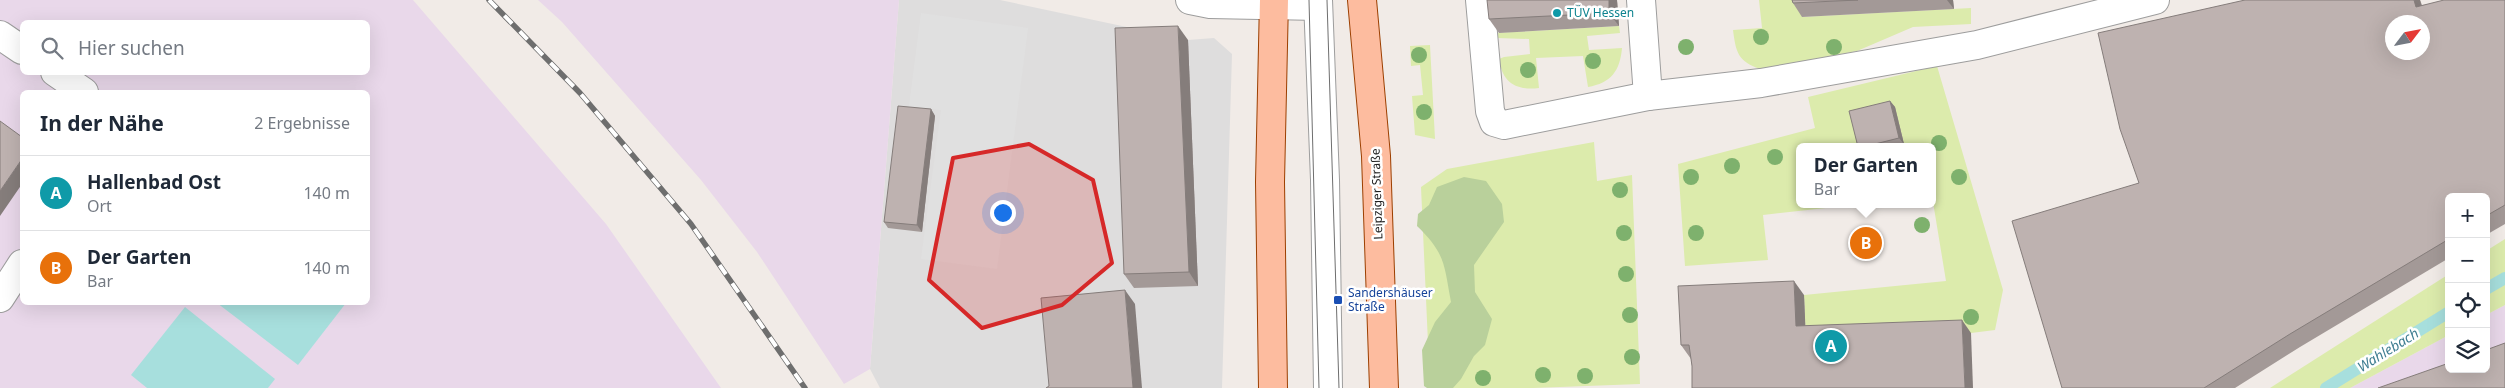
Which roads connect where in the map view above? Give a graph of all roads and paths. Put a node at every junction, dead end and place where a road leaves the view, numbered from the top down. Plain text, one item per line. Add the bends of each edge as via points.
1 (1190, 0) edge
2 (1362, 0) edge
3 (1480, 0) edge
4 (1641, 0) edge
5 (2155, 0) edge
6 (1274, 3) edge
7 (1318, 3) edge
8 (0, 35) edge
9 (20, 49) edge
10 (59, 75) edge
11 (81, 90) edge
12 (1648, 96) junction
13 (20, 267) edge
14 (0, 298) edge
15 (1273, 388) edge
16 (1328, 388) edge
17 (1384, 388) edge

1 - 6 street via 1210,4
2 - 17 main road, Leipziger Straße via 1376,156
3 - 12 street via 1490,111 1494,122 1504,125
4 - 12 street
5 - 12 street via 1977,45 1761,82
6 - 7 street
6 - 15 main road via 1270,182
7 - 16 street
8 - 9 street
10 - 11 street
13 - 14 street

